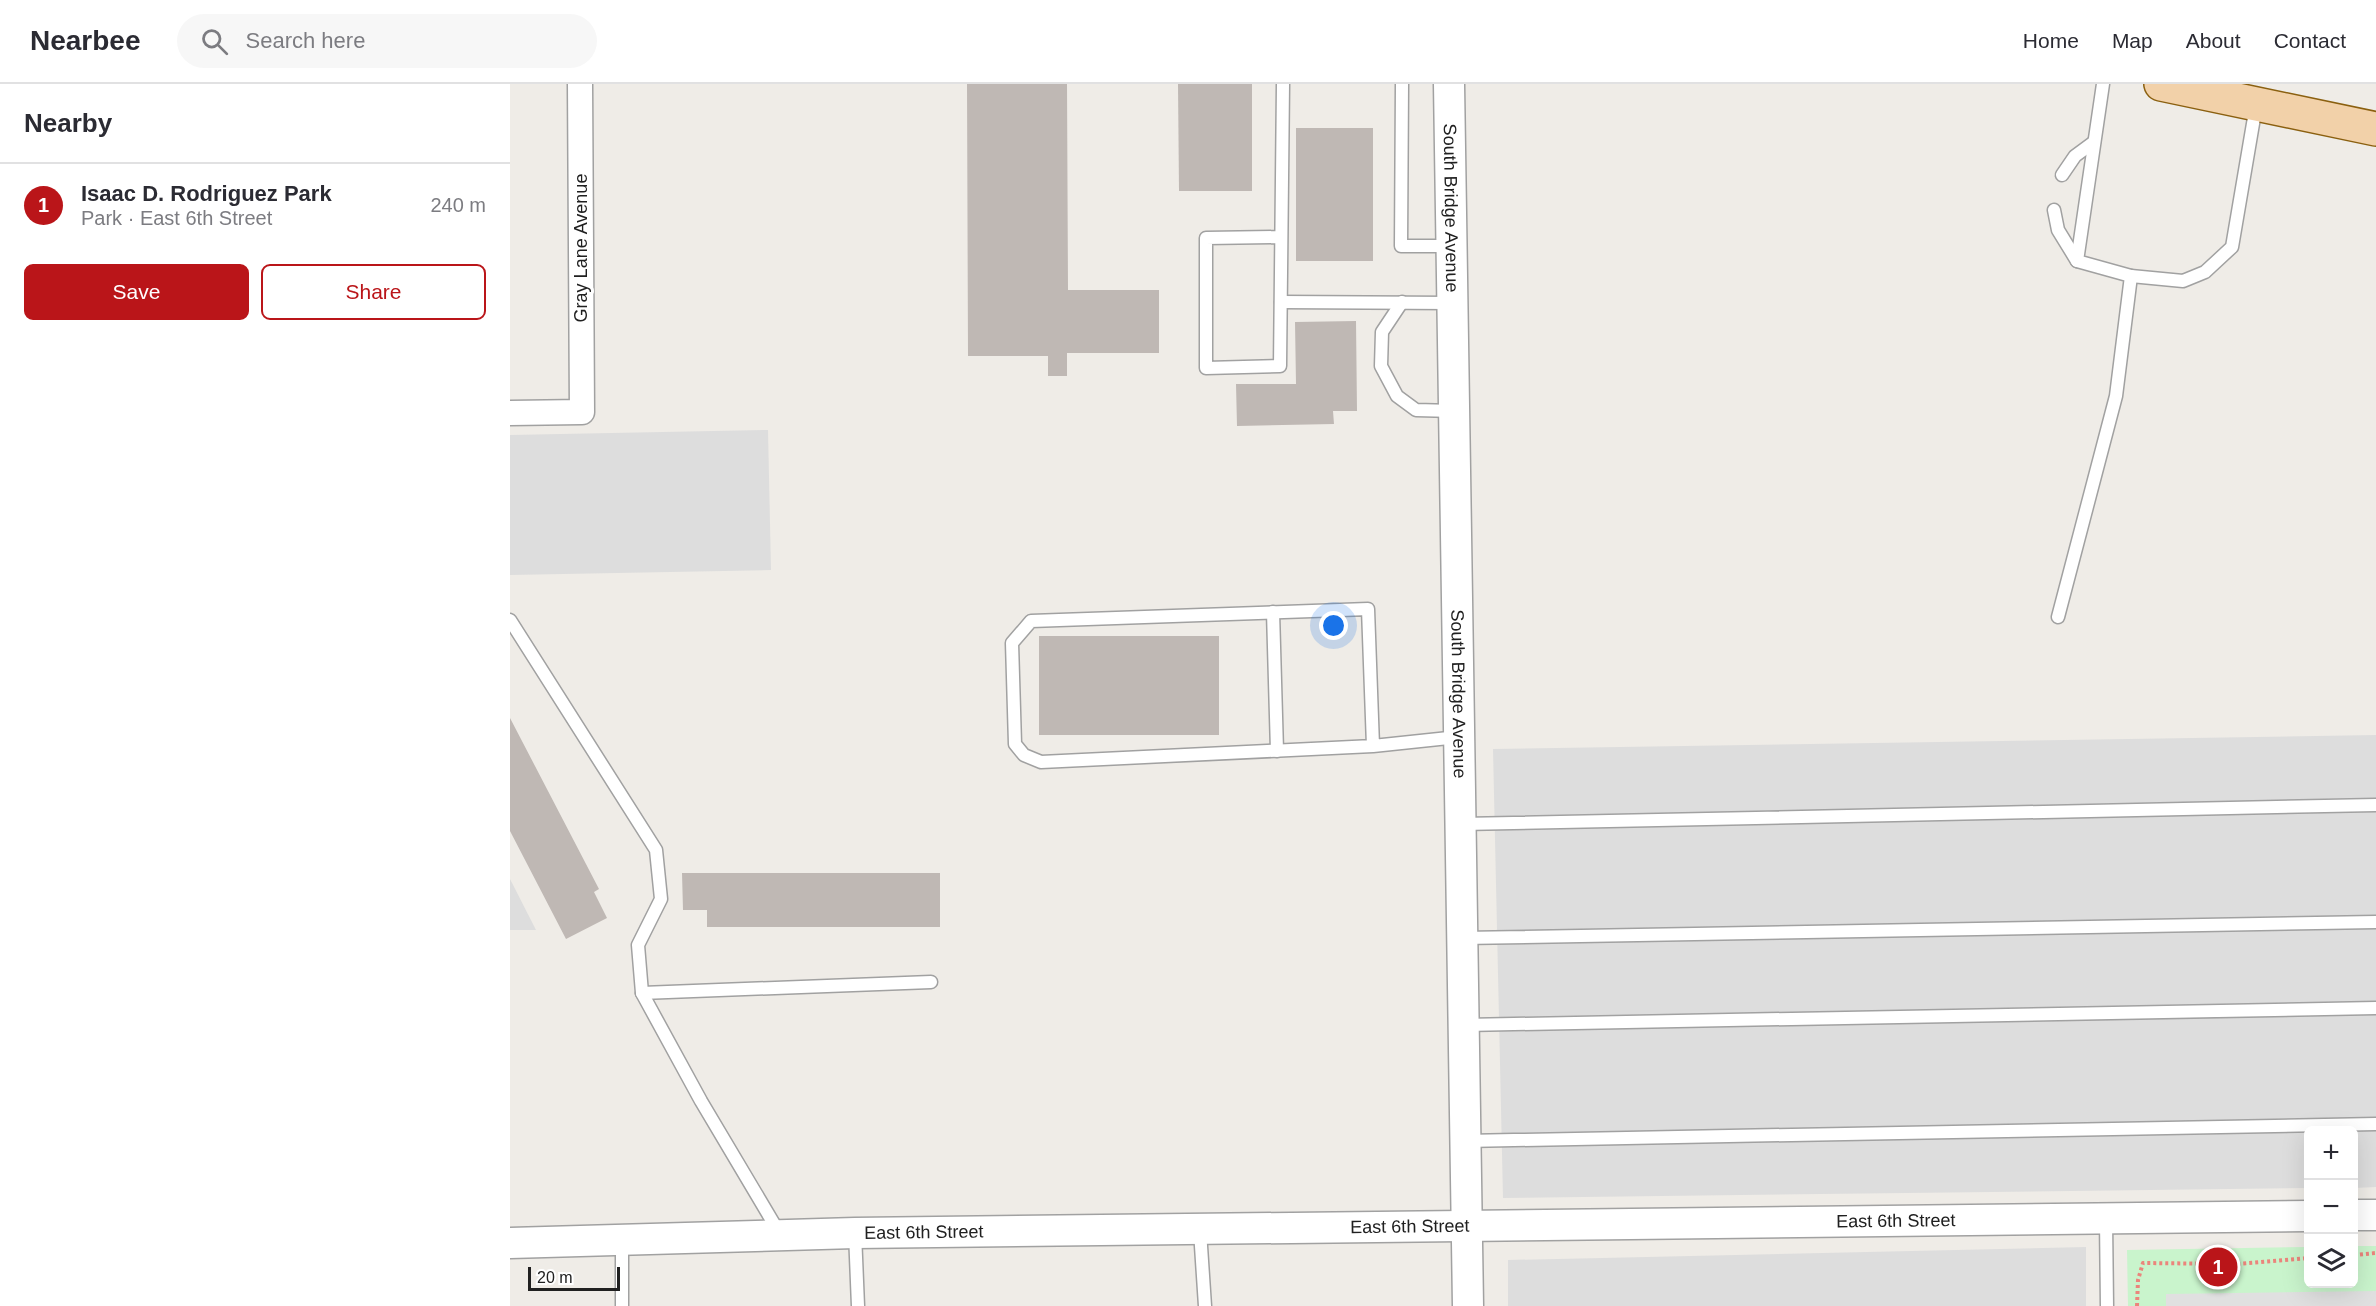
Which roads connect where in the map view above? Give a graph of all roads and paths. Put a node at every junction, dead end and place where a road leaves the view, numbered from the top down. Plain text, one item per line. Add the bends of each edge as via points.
1 (579, 84) edge
2 (1283, 84) edge
3 (1402, 84) edge
4 (1449, 84) edge
5 (2103, 84) edge
6 (2161, 84) edge
7 (2256, 104) junction
8 (2376, 129) edge
9 (2094, 142) junction
10 (2062, 175) dead end
11 (2054, 210) dead end
12 (1280, 237) junction
13 (1452, 246) junction
14 (2077, 261) junction
15 (2131, 276) junction
16 (1281, 302) junction
17 (1402, 302) junction
18 (1452, 303) junction
19 (1454, 411) junction
20 (510, 413) edge
21 (1273, 612) junction
22 (2058, 617) dead end
23 (510, 620) edge
24 (1459, 737) junction
25 (1373, 746) junction
26 (1277, 751) junction
27 (2376, 805) edge
28 (1460, 824) junction
29 (2376, 922) edge
30 (1462, 938) junction
31 (930, 982) dead end
32 (642, 993) junction
33 (2376, 1008) edge
34 (1464, 1025) junction
35 (2376, 1124) edge
36 (1465, 1141) junction
37 (2358, 1215) edge
38 (2376, 1215) edge
39 (2304, 1216) edge
40 (2106, 1218) junction
41 (1466, 1227) junction
42 (1200, 1231) junction
43 (855, 1233) junction
44 (781, 1235) junction
45 (622, 1242) junction
46 (510, 1243) edge
47 (2376, 1253) edge
48 (2358, 1255) edge
49 (2304, 1258) edge
50 (622, 1306) edge
51 (858, 1306) edge
52 (1205, 1306) edge
53 (1468, 1306) edge
54 (2107, 1306) edge
55 (2137, 1306) edge

1 - 20 street, Gray Lane Avenue via 582,412
2 - 12 lane
3 - 13 lane via 1401,246
4 - 13 street, South Bridge Avenue
5 - 9 lane
6 - 7 main road
7 - 8 main road
7 - 15 lane via 2232,248 2205,272 2183,281
9 - 10 lane via 2075,156
9 - 14 lane
11 - 14 lane via 2058,230
12 - 16 lane
12 - 16 lane via 1206,238 1206,368 1280,366
13 - 18 street, South Bridge Avenue
14 - 15 lane
15 - 22 lane via 2116,396
16 - 17 lane
17 - 18 lane
17 - 19 lane via 1382,332 1381,366 1398,396 1416,410
18 - 19 street, South Bridge Avenue
19 - 24 street, South Bridge Avenue
21 - 25 lane via 1368,609
21 - 26 lane
21 - 26 lane via 1031,621 1012,643 1015,744 1024,755 1041,762
23 - 32 lane via 656,850 661,899 638,945
24 - 25 lane
24 - 28 street, South Bridge Avenue
25 - 26 lane
27 - 28 lane
28 - 30 street, South Bridge Avenue
29 - 30 lane
30 - 34 street, South Bridge Avenue
31 - 32 lane
32 - 44 lane
33 - 34 lane
34 - 36 street, South Bridge Avenue
35 - 36 lane
36 - 41 street, South Bridge Avenue
37 - 38 street
39 - 40 street, East 6th Street
40 - 41 street, East 6th Street
40 - 54 lane
41 - 42 street, East 6th Street
41 - 53 street, South Bridge Avenue
42 - 43 street, East 6th Street
42 - 52 lane
43 - 44 street, East 6th Street
43 - 51 lane
44 - 45 street, East 6th Street
45 - 46 street, East 6th Street
45 - 50 lane
47 - 48 path
49 - 55 path via 2238,1264 2143,1263

